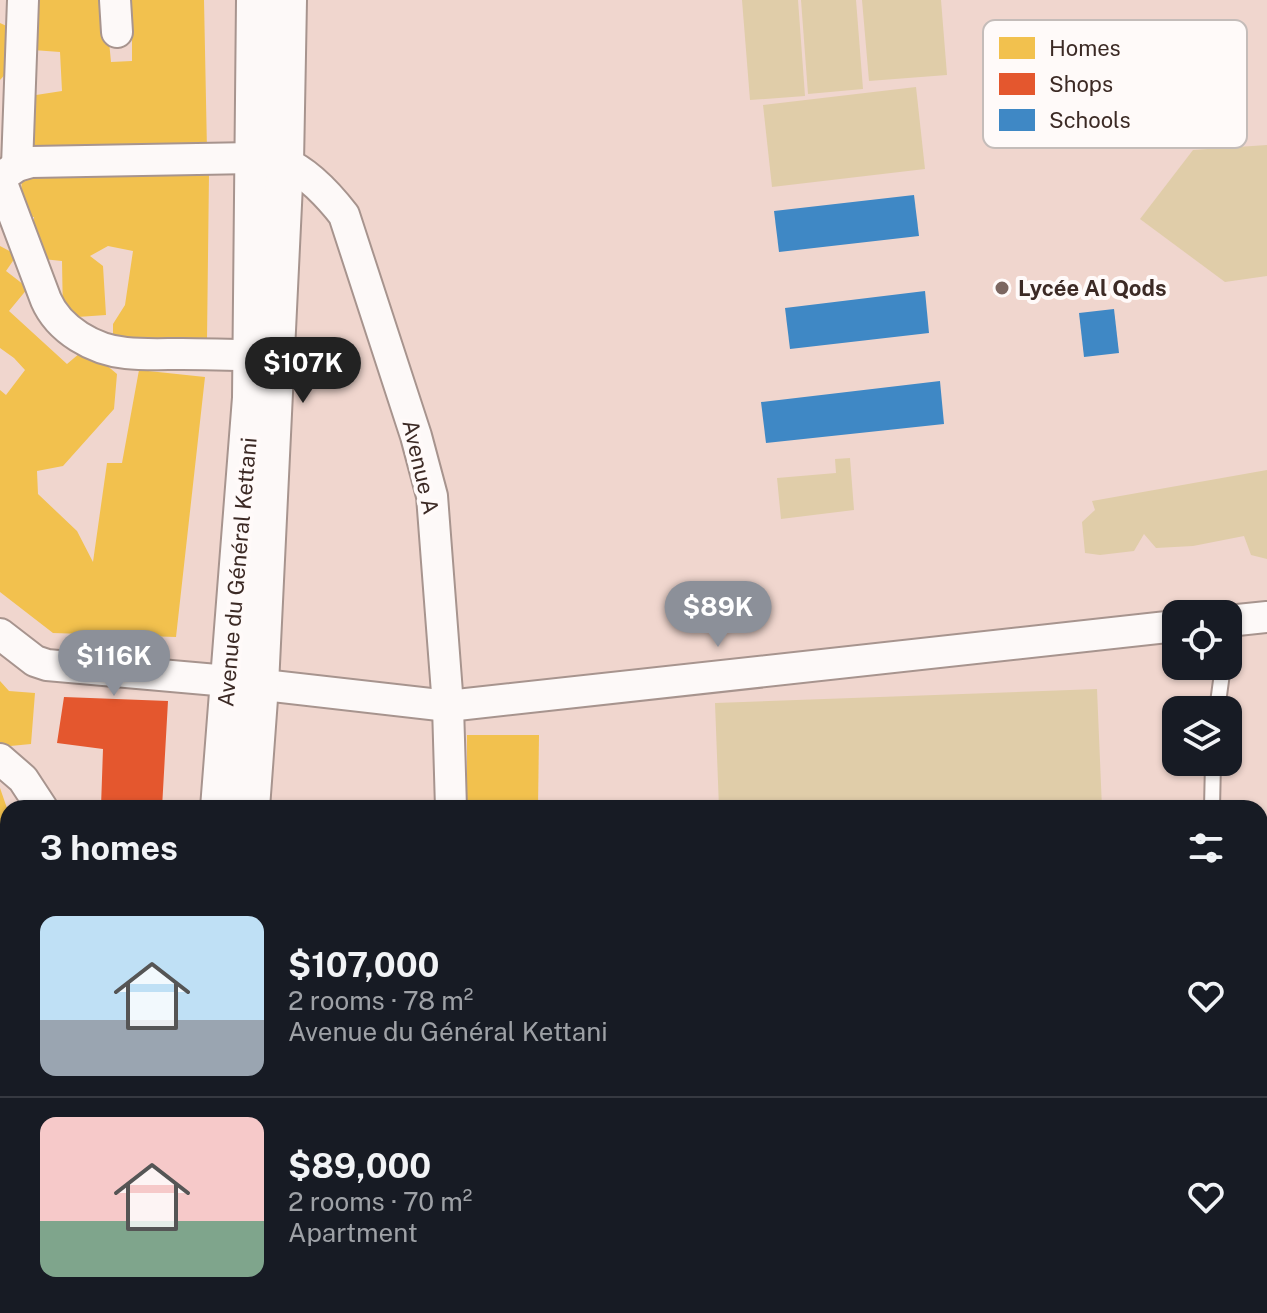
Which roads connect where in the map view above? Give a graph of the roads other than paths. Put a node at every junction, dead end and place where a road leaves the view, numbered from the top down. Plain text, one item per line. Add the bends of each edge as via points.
1 (23, 0) edge
2 (115, 0) edge
3 (255, 0) edge
4 (288, 0) edge
5 (117, 32) dead end
6 (269, 161) junction
7 (6, 174) edge
8 (251, 355) junction
9 (1267, 617) edge
10 (1242, 622) edge
11 (1162, 628) edge
12 (0, 634) edge
13 (244, 683) junction
14 (448, 706) junction
15 (0, 759) edge
16 (1213, 776) edge
17 (37, 800) edge
18 (221, 800) edge
19 (251, 800) edge
20 (451, 800) edge
21 (1212, 800) edge

1 - 7 street
2 - 5 street
3 - 6 street, Avenue du Général Kettani
4 - 6 street, Avenue du Général Kettani
6 - 7 street via 31,162
6 - 8 street, Avenue du Général Kettani
6 - 13 street, Avenue du Général Kettani
6 - 14 street, Avenue A via 319,187 344,215 432,496
7 - 8 street via 46,300 60,323 115,351
8 - 13 street, Avenue du Général Kettani
9 - 10 street
11 - 14 street
12 - 13 street via 47,665
13 - 14 street
13 - 18 street, Avenue du Général Kettani
13 - 19 street, Avenue du Général Kettani
14 - 20 street, Avenue A
15 - 17 street
16 - 21 lane

